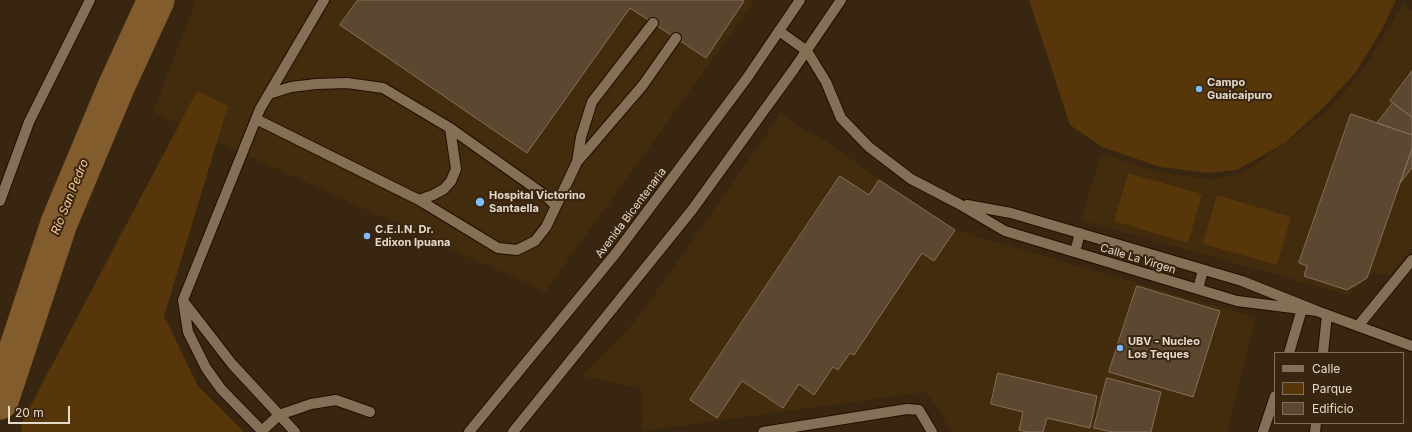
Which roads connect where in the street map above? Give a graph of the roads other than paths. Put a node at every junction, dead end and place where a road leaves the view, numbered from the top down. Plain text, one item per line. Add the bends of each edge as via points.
1 (90, 0) edge
2 (324, 0) edge
3 (800, 0) edge
4 (841, 0) edge
5 (653, 23) dead end
6 (779, 31) junction
7 (676, 38) dead end
8 (807, 51) junction
9 (269, 94) junction
10 (256, 119) junction
11 (450, 128) junction
12 (577, 162) junction
13 (419, 200) junction
14 (0, 201) edge
15 (959, 204) junction
16 (556, 206) junction
17 (1080, 233) junction
18 (1075, 252) junction
19 (1412, 260) edge
20 (1203, 270) junction
21 (1198, 289) junction
22 (183, 300) junction
23 (1302, 309) junction
24 (1317, 311) junction
25 (1327, 315) junction
26 (1358, 326) junction
27 (1412, 346) edge
28 (1289, 352) edge
29 (1323, 352) edge
30 (1274, 399) edge
31 (370, 412) dead end
32 (279, 415) junction
33 (263, 432) edge
34 (295, 432) edge
35 (469, 432) edge
36 (515, 432) edge
37 (763, 432) edge
38 (932, 432) edge
39 (1263, 432) edge

1 - 14 street via 29,122
2 - 9 street
3 - 6 street, Avenida Bicentenaria
4 - 8 street
5 - 12 street via 592,102 581,137
6 - 8 street, Calle La Virgen
6 - 35 street, Avenida Bicentenaria via 747,78 616,253
7 - 12 street via 643,85
8 - 15 street, Calle La Virgen via 826,82 841,118 869,147 911,179
8 - 36 street via 692,210
9 - 10 street
9 - 11 street via 291,87 316,84 347,83 383,88
10 - 13 street
10 - 22 street
11 - 13 street via 456,170 444,189
11 - 16 street via 546,196
12 - 16 street
13 - 16 street via 498,248 517,250 535,241 546,227
15 - 17 street, Calle La Virgen via 1011,213
15 - 18 street, Calle La Virgen via 1005,231
17 - 18 street
17 - 20 street, Calle La Virgen
18 - 21 street, Calle La Virgen
19 - 26 street
20 - 21 street
20 - 24 street, Calle La Virgen via 1242,281
21 - 23 street, Calle La Virgen via 1237,301
22 - 32 street via 232,364
22 - 33 street via 188,332 206,368 221,389
23 - 24 street, Calle La Virgen
23 - 28 street
24 - 25 street, Calle La Virgen
25 - 26 street, Calle La Virgen
25 - 29 street
26 - 27 street, Calle La Virgen
30 - 39 street
31 - 32 street via 336,400 311,404
32 - 33 street
32 - 34 street
37 - 38 street via 907,409 919,410

